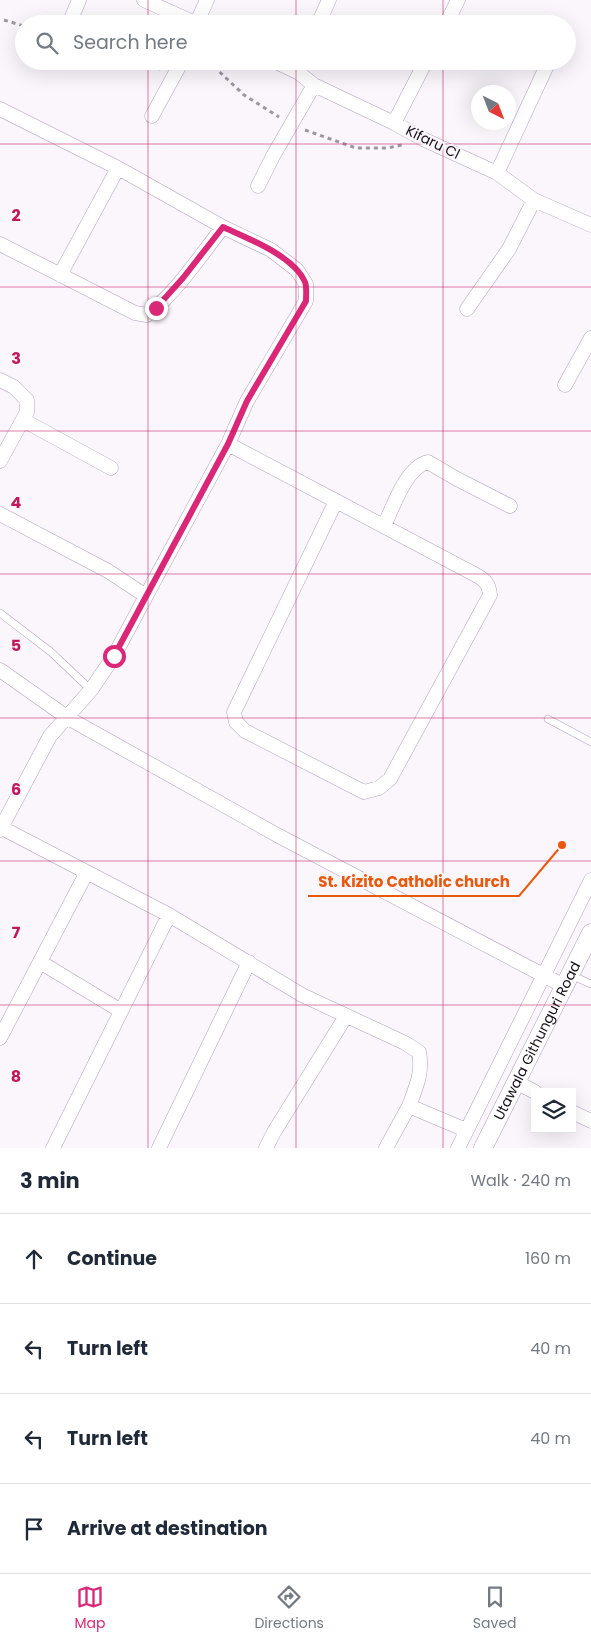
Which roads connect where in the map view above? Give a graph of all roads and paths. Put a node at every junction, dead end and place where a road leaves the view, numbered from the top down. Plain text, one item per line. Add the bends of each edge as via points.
1 (79, 0) edge
2 (144, 0) edge
3 (207, 0) edge
4 (328, 0) edge
5 (458, 0) edge
6 (73, 15) edge
7 (176, 15) edge
8 (200, 15) edge
9 (322, 15) edge
10 (450, 15) edge
11 (4, 20) dead end
12 (15, 23) edge
13 (177, 70) edge
14 (303, 70) edge
15 (421, 70) edge
16 (545, 70) edge
17 (314, 85) junction
18 (0, 109) edge
19 (152, 116) dead end
20 (394, 123) junction
21 (118, 168) junction
22 (497, 173) junction
23 (258, 186) dead end
24 (534, 200) junction
25 (591, 224) edge
26 (223, 227) junction
27 (0, 244) edge
28 (60, 275) junction
29 (467, 309) dead end
30 (591, 338) edge
31 (0, 380) edge
32 (565, 385) dead end
33 (22, 420) junction
34 (228, 444) junction
35 (0, 461) edge
36 (111, 468) dead end
37 (336, 501) junction
38 (510, 506) dead end
39 (0, 514) edge
40 (384, 526) junction
41 (146, 596) junction
42 (0, 613) edge
43 (0, 670) edge
44 (91, 690) junction
45 (68, 718) junction
46 (548, 719) dead end
47 (591, 742) edge
48 (1, 829) edge
49 (88, 872) junction
50 (591, 880) edge
51 (169, 915) junction
52 (591, 932) edge
53 (40, 962) junction
54 (249, 962) junction
55 (544, 976) junction
56 (567, 980) junction
57 (591, 984) edge
58 (121, 1011) junction
59 (346, 1016) junction
60 (0, 1038) edge
61 (516, 1082) junction
62 (531, 1090) edge
63 (409, 1106) junction
64 (576, 1114) edge
65 (591, 1121) edge
66 (466, 1130) junction
67 (53, 1148) edge
68 (159, 1148) edge
69 (266, 1148) edge
70 (386, 1148) edge
71 (458, 1148) edge
72 (483, 1148) edge

1 - 6 street
2 - 7 street
3 - 8 street
4 - 9 street
5 - 10 street
11 - 12 path
13 - 19 street
14 - 17 street, Kifaru Cl
15 - 20 street
16 - 22 street
17 - 20 street, Kifaru Cl
17 - 23 street
18 - 21 street
20 - 22 street, Kifaru Cl
21 - 26 street
21 - 28 street
22 - 24 street, Kifaru Cl
24 - 25 street, Kifaru Cl
24 - 29 street via 509,248
26 - 28 street via 183,278 147,314 135,313
26 - 34 street via 271,250 298,270 306,284 306,301 247,401
27 - 28 street
30 - 32 street
31 - 33 street via 14,387 27,400 27,412
33 - 35 street
33 - 36 street
34 - 37 street
34 - 41 street
37 - 40 street
37 - 40 street via 234,712 236,722 245,731 364,792 379,788 390,779 490,594 485,580
38 - 40 street via 428,462 413,470
39 - 41 street via 108,571
41 - 44 street via 114,656
42 - 44 lane via 51,652
43 - 45 street
44 - 45 street
45 - 48 street via 50,736
45 - 55 street via 277,835
46 - 47 lane
48 - 49 street
49 - 51 street
49 - 53 street
50 - 55 street
51 - 54 street
51 - 58 street
52 - 56 street, Utawala Githunguri Road
53 - 58 street
53 - 60 street
54 - 59 street via 302,995
54 - 68 street
55 - 56 street
55 - 66 street
56 - 57 lane
56 - 61 street, Utawala Githunguri Road
58 - 67 street
59 - 63 street via 419,1052 418,1081
59 - 69 street
61 - 62 street
61 - 72 street, Utawala Githunguri Road
63 - 66 street
63 - 70 street
64 - 65 street
66 - 71 street

